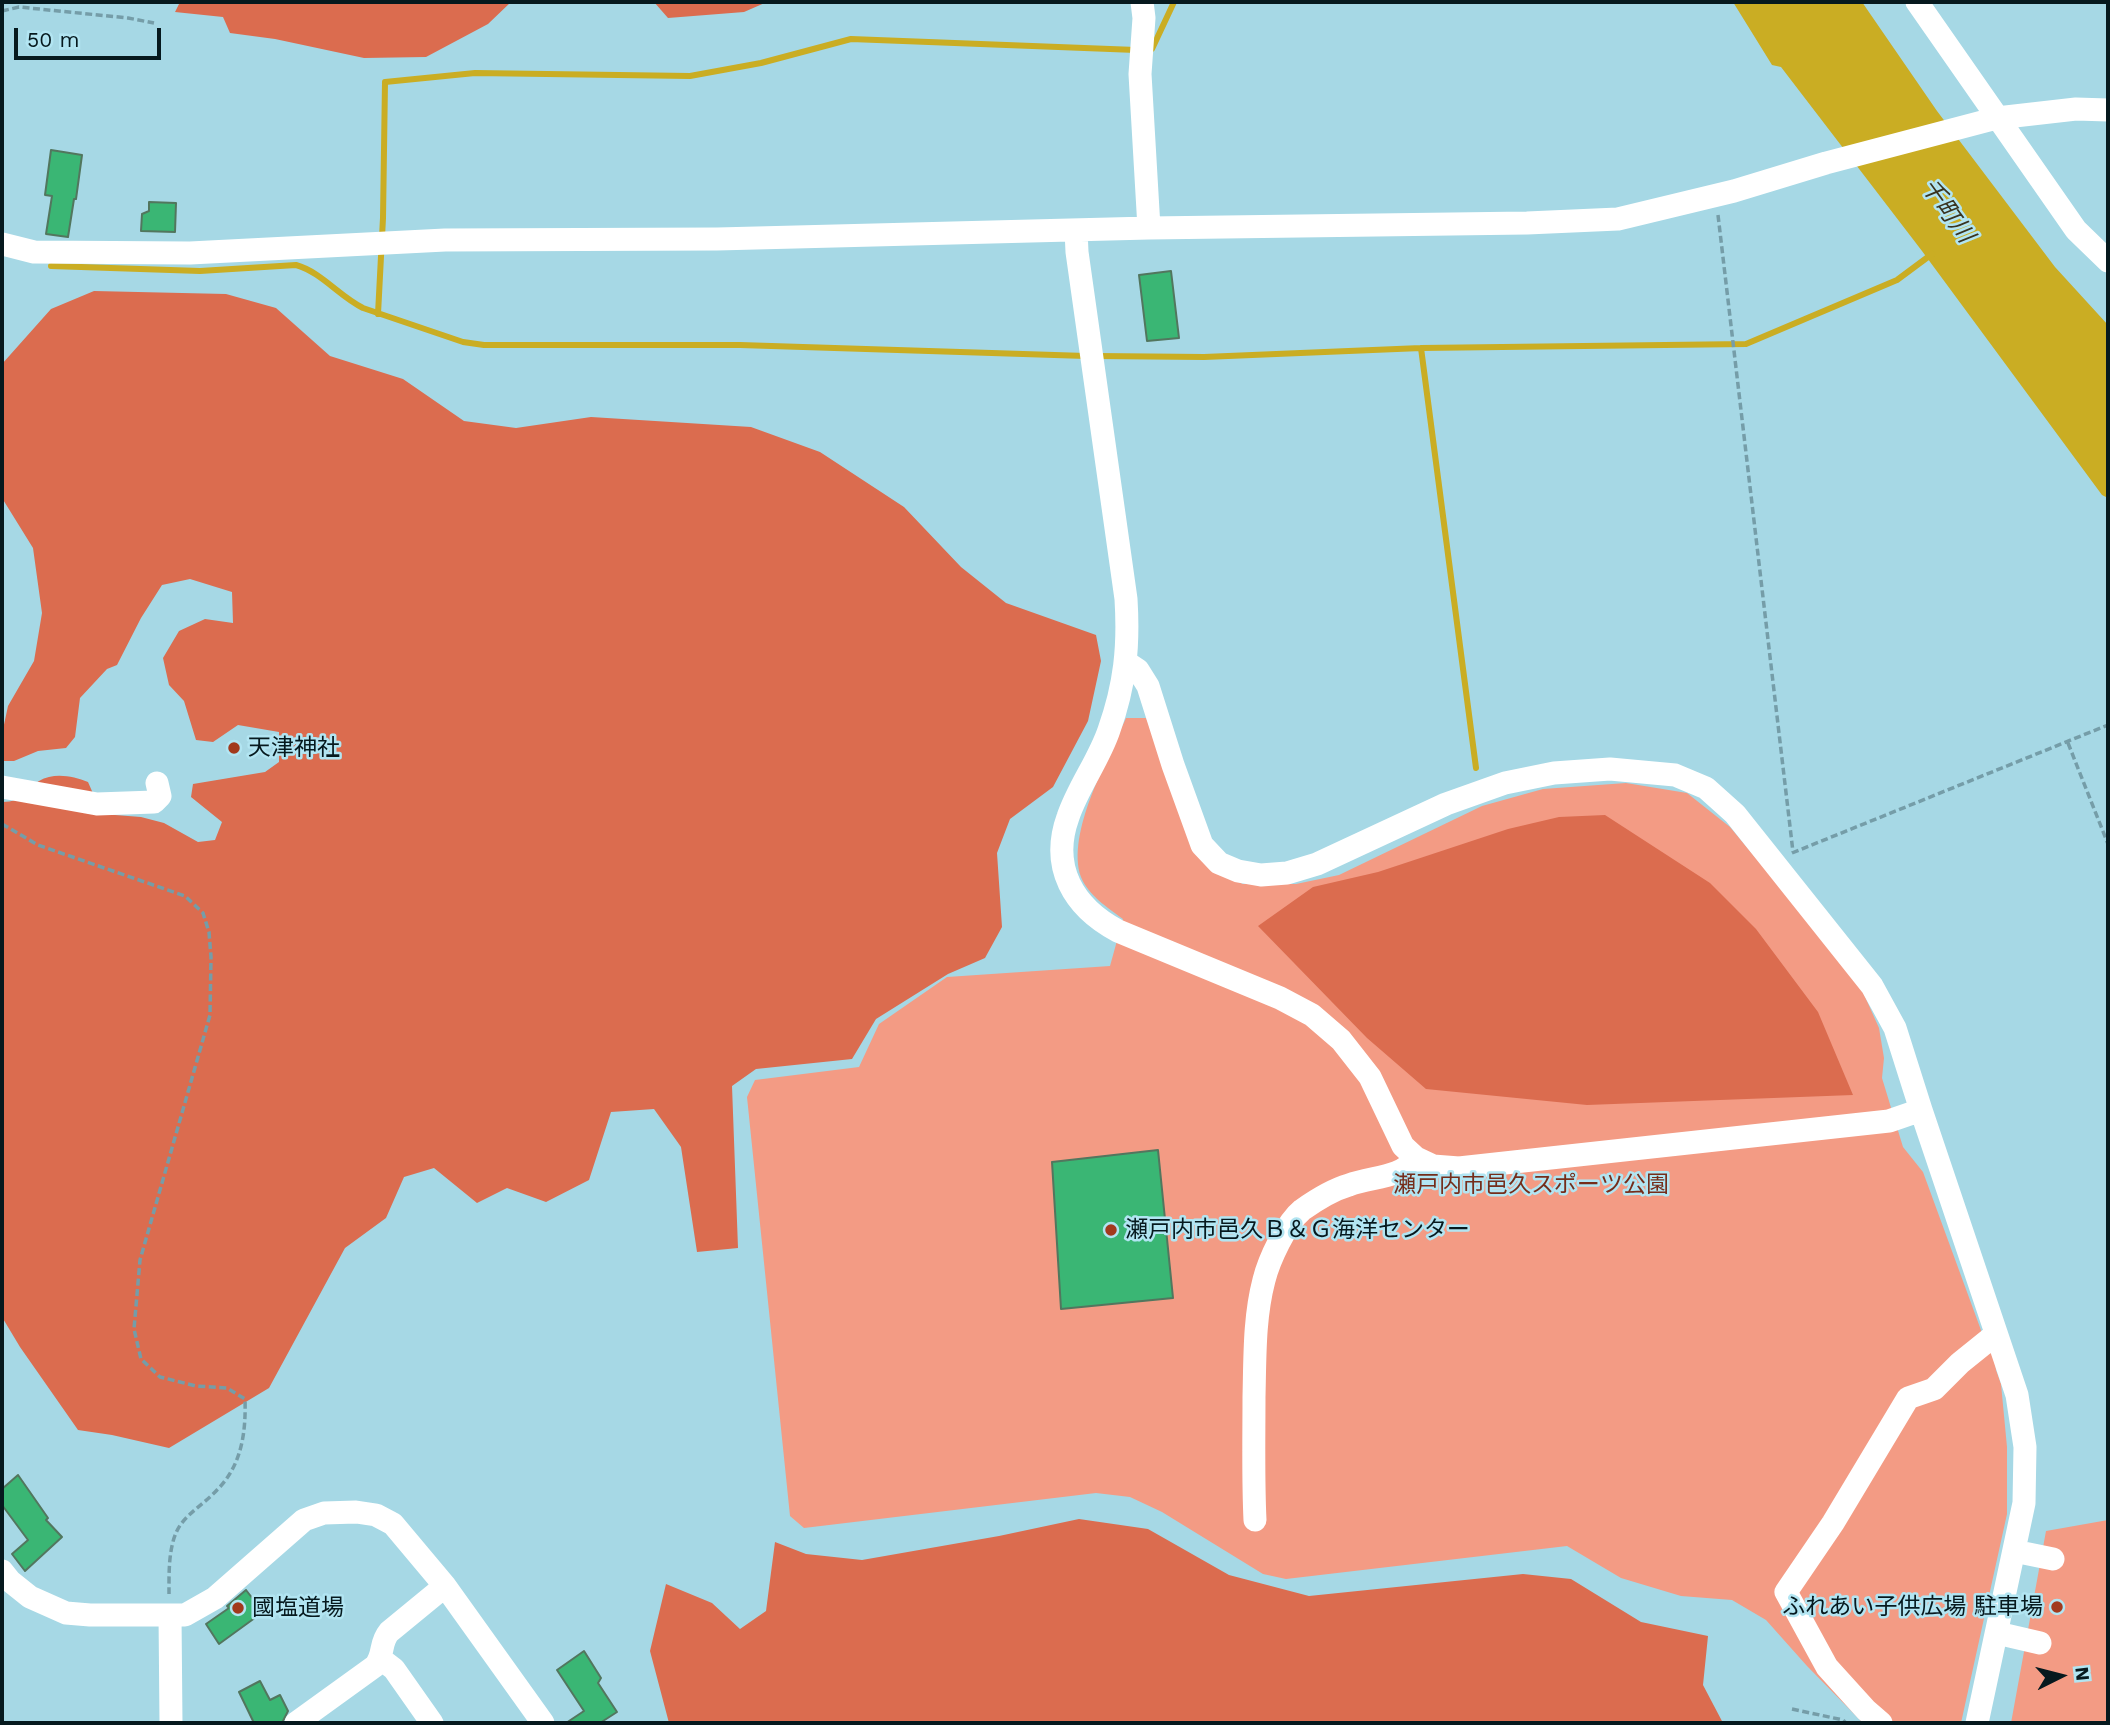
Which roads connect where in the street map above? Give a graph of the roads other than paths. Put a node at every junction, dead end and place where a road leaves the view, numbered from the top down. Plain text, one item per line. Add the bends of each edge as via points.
1 (1142, 2) edge
2 (1917, 2) edge
3 (2108, 110) edge
4 (1989, 120) junction
5 (1149, 228) junction
6 (1076, 230) junction
7 (2, 244) edge
8 (2108, 261) edge
9 (1126, 662) junction
10 (157, 783) dead end
11 (2, 787) edge
12 (1921, 1110) junction
13 (1416, 1158) junction
14 (1996, 1334) junction
15 (1255, 1520) dead end
16 (2014, 1551) junction
17 (2053, 1559) dead end
18 (2, 1571) edge
19 (445, 1586) junction
20 (170, 1615) junction
21 (1997, 1633) junction
22 (2040, 1643) dead end
23 (382, 1659) junction
24 (171, 1723) edge
25 (296, 1723) edge
26 (432, 1723) edge
27 (543, 1723) edge
28 (1881, 1723) edge
29 (1977, 1723) edge

1 - 5 street
2 - 4 street
3 - 4 street via 2076,109
4 - 5 street via 1618,219
4 - 8 street via 2076,230
5 - 6 street
6 - 7 street via 445,240 190,253 34,252
6 - 9 street via 1126,599
9 - 12 street via 1138,670 1147,686 1202,845 1219,863 1238,871 1287,873 1317,864 1446,804 1505,783 1554,773 1610,769 1675,775 1706,788 1786,860 1872,986 1895,1028
9 - 13 street via 1108,733 1068,815 1062,839 1069,885 1098,920 1118,931 1312,1015 1341,1040 1370,1077 1403,1146
10 - 11 street via 160,796 154,802 127,804 97,804
12 - 13 street via 1889,1121 1459,1168 1433,1166
12 - 14 street
13 - 15 street via 1395,1174 1335,1190 1300,1212 1278,1243 1264,1279 1255,1336
14 - 16 street via 2017,1395 2025,1447 2024,1503
14 - 28 street via 1934,1389 1908,1398 1786,1592 1827,1667
16 - 17 street
16 - 21 street
18 - 20 street via 30,1597 66,1612
19 - 20 street via 393,1524 376,1515 324,1513 304,1520 215,1598 185,1615
19 - 23 street via 382,1640
19 - 27 street
20 - 24 street
21 - 22 street
21 - 29 street
23 - 25 street
23 - 26 street

